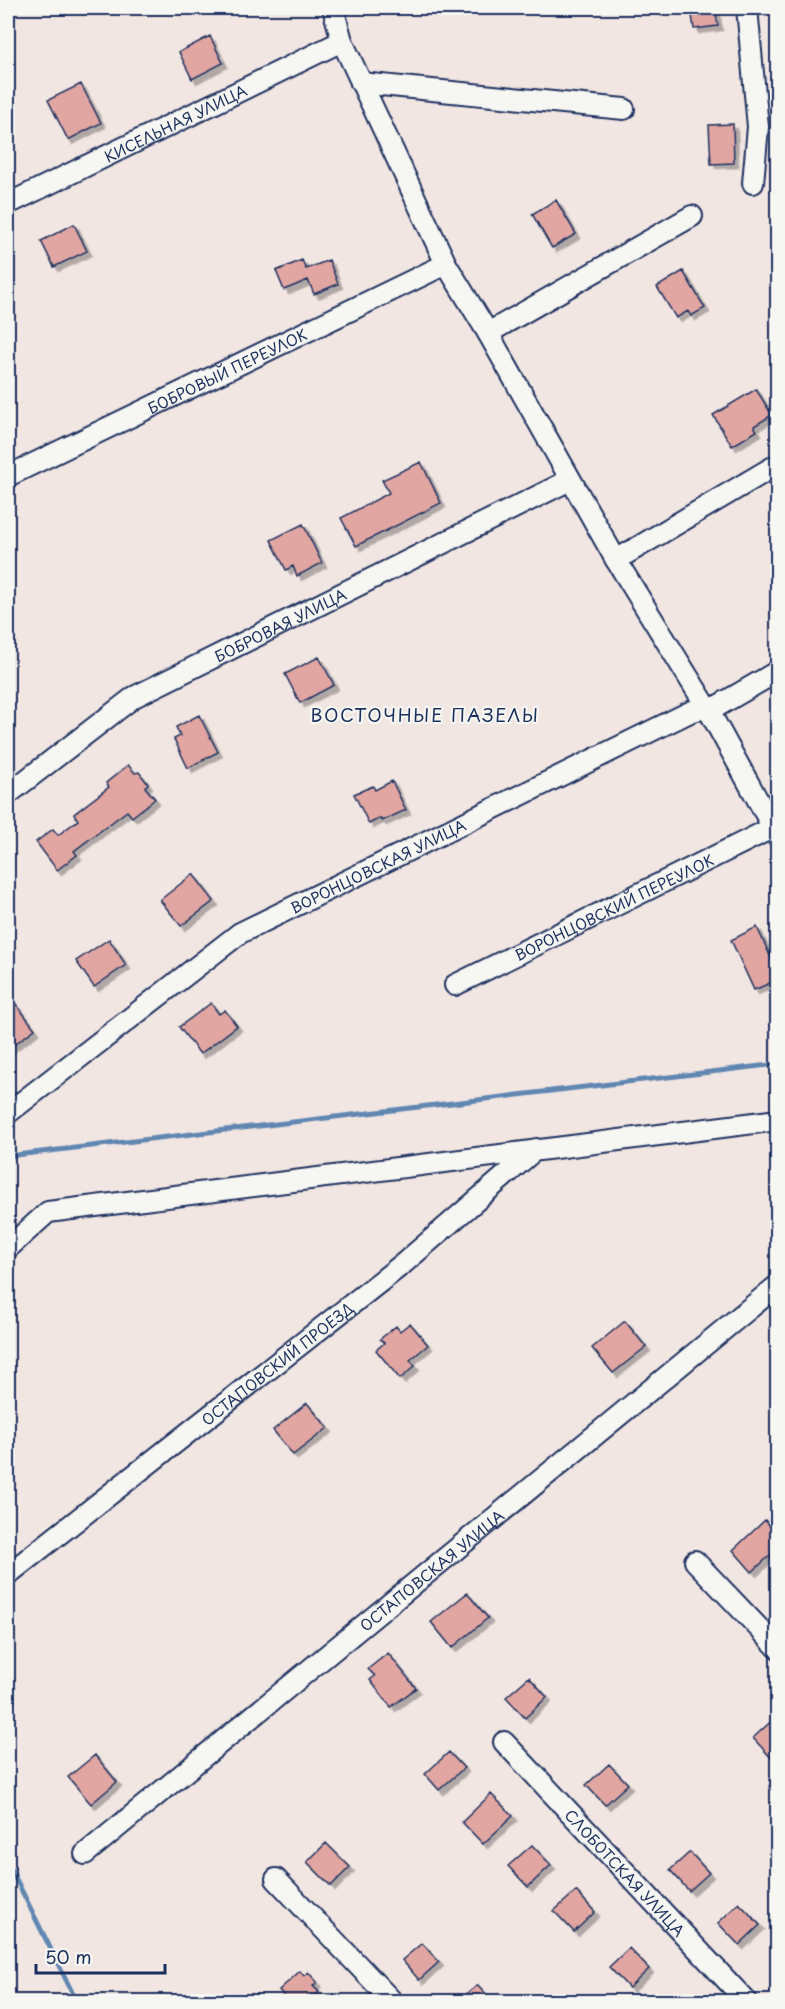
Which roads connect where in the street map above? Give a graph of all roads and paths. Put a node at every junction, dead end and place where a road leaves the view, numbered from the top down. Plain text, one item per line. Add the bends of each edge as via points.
1 (333, 8) edge
2 (747, 8) edge
3 (342, 41) junction
4 (362, 83) junction
5 (624, 108) dead end
6 (753, 183) dead end
7 (8, 204) edge
8 (692, 216) dead end
9 (446, 264) junction
10 (488, 333) junction
11 (777, 464) edge
12 (8, 476) edge
13 (570, 480) junction
14 (616, 560) junction
15 (777, 671) edge
16 (708, 709) junction
17 (8, 794) edge
18 (775, 832) edge
19 (455, 985) dead end
20 (8, 1113) edge
21 (777, 1120) edge
22 (537, 1149) junction
23 (8, 1248) edge
24 (777, 1285) edge
25 (695, 1561) dead end
26 (11, 1572) dead end
27 (777, 1648) edge
28 (504, 1742) dead end
29 (85, 1854) dead end
30 (276, 1879) dead end
31 (393, 2001) edge
32 (747, 2001) edge

1 - 3 street
2 - 6 street via 758,127
3 - 4 street
3 - 7 street, КИСЕЛЬНАЯ УЛИЦА
4 - 5 street
4 - 9 street
8 - 10 street
9 - 10 street
9 - 12 street, БОБРОВЫЙ ПЕРЕУЛОК
10 - 13 street
11 - 14 street
13 - 14 street
13 - 17 street, БОБРОВАЯ УЛИЦА via 134,697
14 - 16 street
15 - 16 street, ВОРОНЦОВСКАЯ УЛИЦА
16 - 18 street
16 - 20 street, ВОРОНЦОВСКАЯ УЛИЦА via 692,711 240,933
18 - 19 street, ВОРОНЦОВСКИЙ ПЕРЕУЛОК
21 - 22 street
22 - 23 street via 48,1212
22 - 26 street, ОСТАПОВСКИЙ ПРОЕЗД via 404,1263
24 - 29 street, ОСТАПОВСКАЯ УЛИЦА
25 - 27 street
28 - 32 street, СЛОБОТСКАЯ УЛИЦА
30 - 31 street

